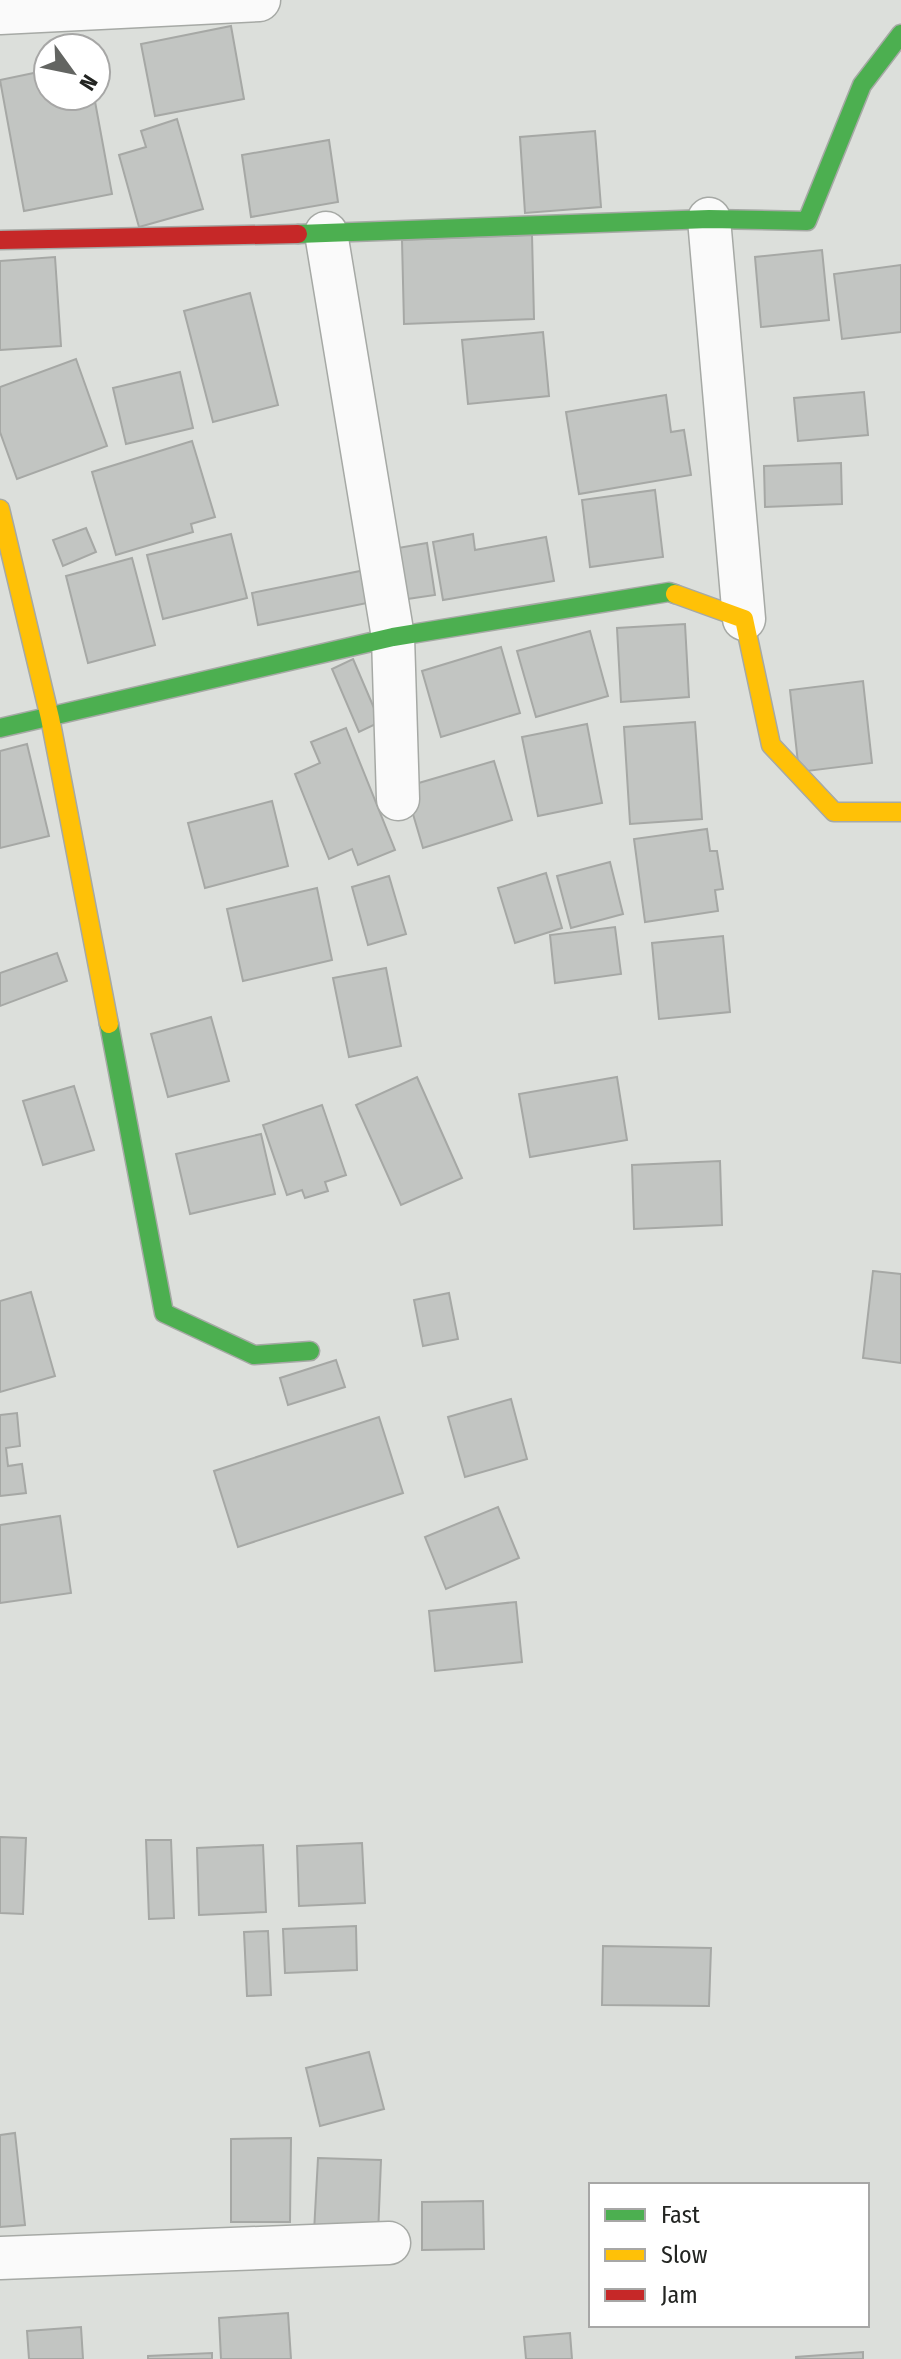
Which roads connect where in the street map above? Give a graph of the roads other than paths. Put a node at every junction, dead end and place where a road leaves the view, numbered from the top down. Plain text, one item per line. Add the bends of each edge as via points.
1 (259, 0) edge
2 (0, 13) edge
3 (901, 34) edge
4 (709, 219) junction
5 (326, 233) junction
6 (0, 240) edge
7 (0, 509) edge
8 (744, 619) junction
9 (393, 637) junction
10 (50, 718) junction
11 (0, 728) edge
12 (398, 799) dead end
13 (901, 812) edge
14 (310, 1351) dead end
15 (389, 2243) dead end
16 (0, 2258) edge

1 - 2 street
3 - 4 street via 862,85 807,221
4 - 5 street
4 - 8 street
5 - 6 street
5 - 9 street
7 - 10 street
8 - 9 street via 669,592
8 - 13 street via 771,745 834,812
9 - 10 street
9 - 12 street
10 - 11 street
10 - 14 street via 164,1313 254,1355
15 - 16 street

